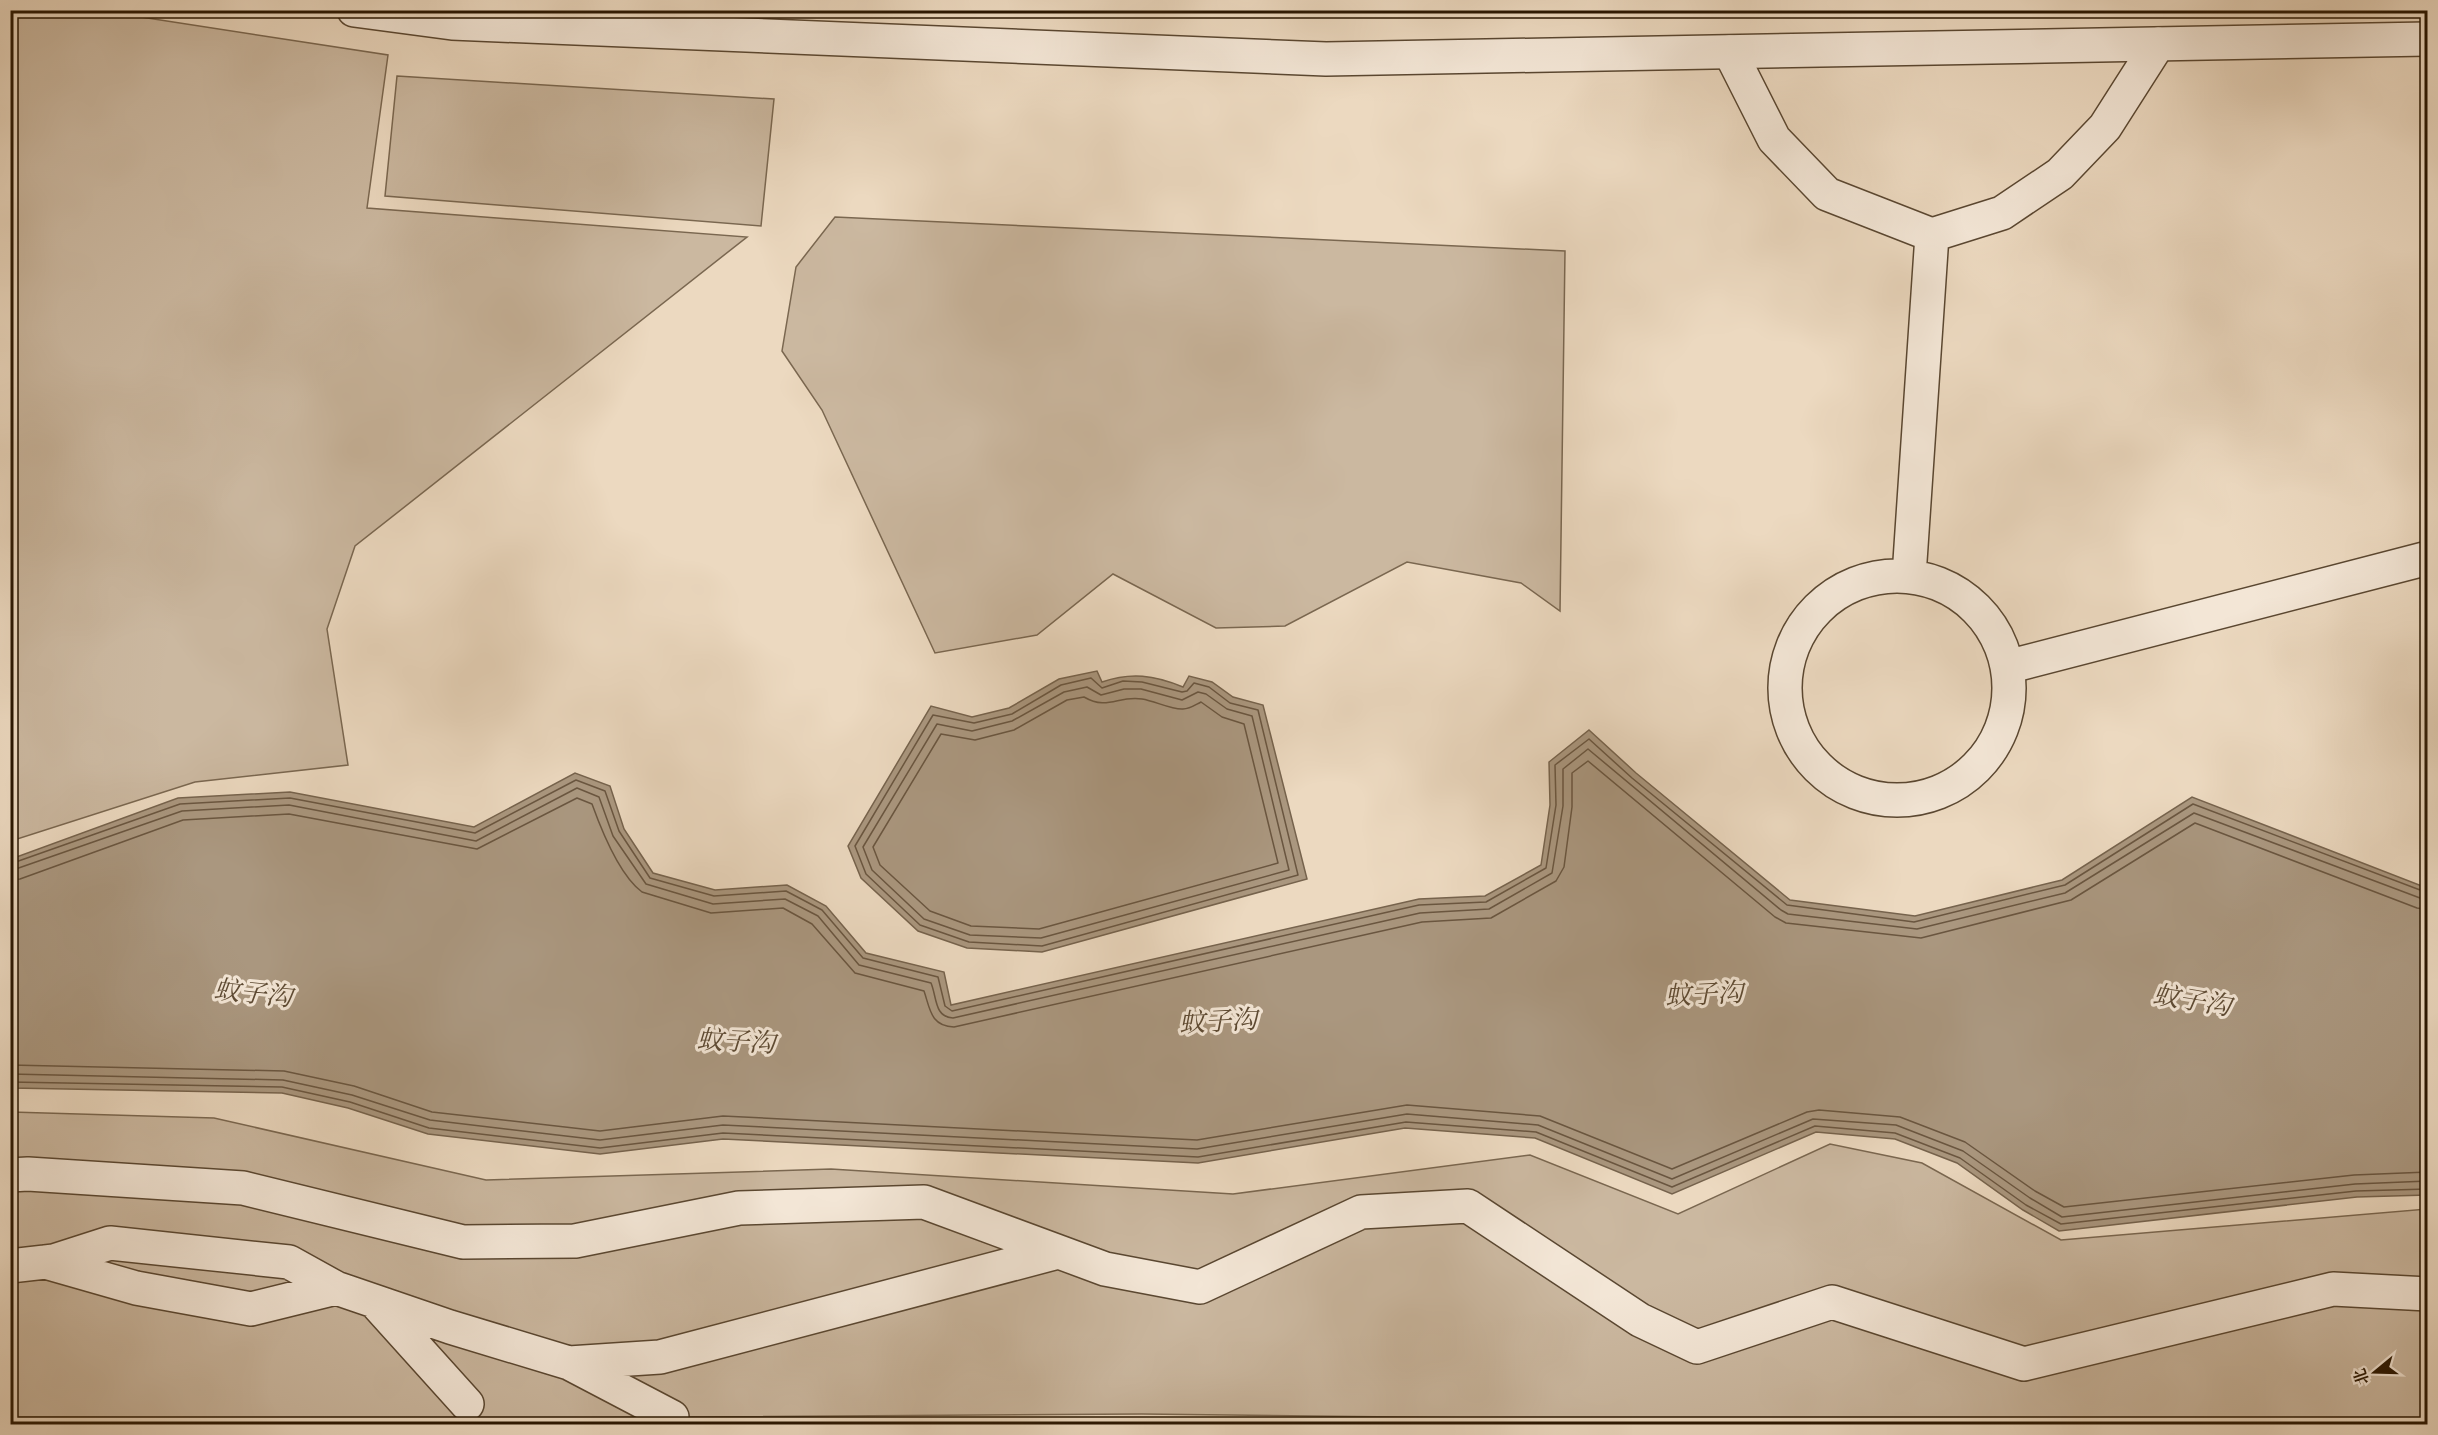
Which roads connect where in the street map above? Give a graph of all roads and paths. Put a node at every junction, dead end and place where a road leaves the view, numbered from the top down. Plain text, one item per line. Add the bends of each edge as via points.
1 (354, 10) edge
2 (453, 17) edge
3 (2427, 39) edge
4 (2158, 44) junction
5 (1730, 52) junction
6 (1932, 235) junction
7 (2427, 558) edge
8 (1909, 576) junction
9 (2007, 667) junction
10 (10, 1175) edge
11 (1058, 1252) junction
12 (45, 1262) junction
13 (10, 1266) edge
14 (336, 1288) junction
15 (2427, 1294) edge
16 (374, 1301) junction
17 (569, 1363) junction
18 (467, 1404) dead end
19 (672, 1417) dead end

1 - 2 street
2 - 5 street via 1326,59
3 - 4 street
4 - 5 street
4 - 6 street via 2105,127 2060,174 2002,213
5 - 6 street via 1774,139 1827,194
6 - 8 street
7 - 9 street
8 - 9 street via 1943,585 1973,605 1995,633
8 - 9 street via 1873,578 1840,591 1812,613 1794,644 1785,678 1788,714 1803,750 1829,778 1863,796 1902,801 1939,793 1972,772 1996,742 2008,706
10 - 11 street via 243,1188 464,1242 575,1241 739,1208 924,1202
11 - 15 street via 1105,1269 1200,1287 1361,1212 1468,1206 1640,1320 1697,1347 1832,1302 2024,1364 2333,1289
11 - 17 street via 660,1357
12 - 13 street
12 - 14 street via 136,1288 251,1309
12 - 14 street via 110,1243 289,1262
14 - 16 street
16 - 17 street
16 - 18 street
17 - 19 street

